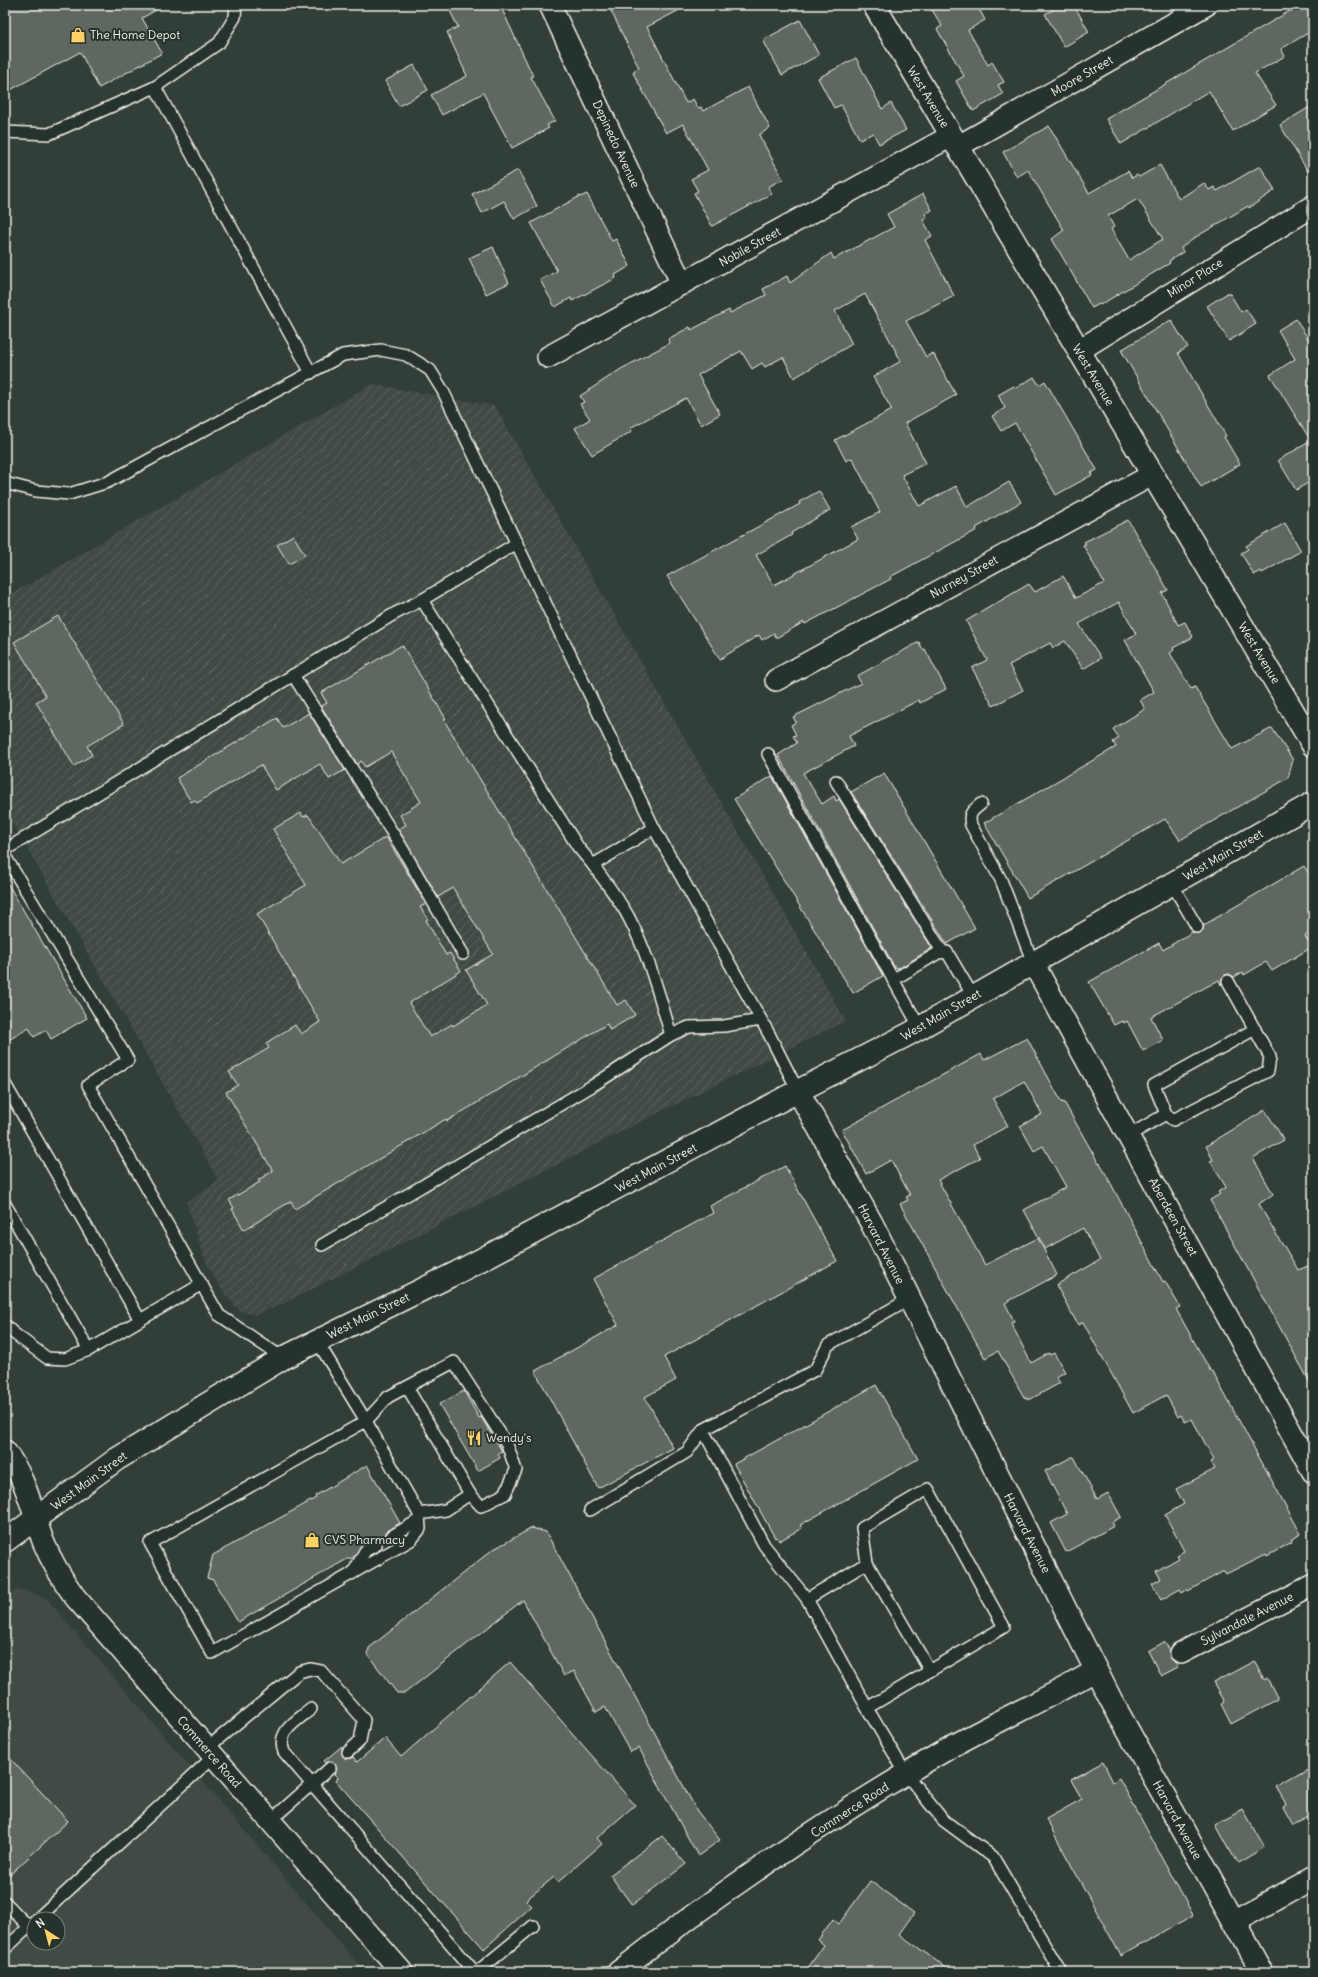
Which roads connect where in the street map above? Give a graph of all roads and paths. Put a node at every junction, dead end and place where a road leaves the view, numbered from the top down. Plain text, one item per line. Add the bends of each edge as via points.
1 (236, 5) edge
2 (550, 5) edge
3 (874, 5) edge
4 (1206, 5) edge
5 (155, 87) junction
6 (5, 132) edge
7 (954, 142) junction
8 (1313, 206) edge
9 (682, 284) junction
10 (1078, 351) junction
11 (548, 357) dead end
12 (311, 373) junction
13 (1152, 475) junction
14 (5, 483) edge
15 (517, 543) junction
16 (422, 600) junction
17 (293, 675) junction
18 (776, 680) dead end
19 (1313, 745) edge
20 (768, 754) dead end
21 (836, 781) dead end
22 (1313, 803) edge
23 (981, 804) dead end
24 (654, 828) junction
25 (5, 850) edge
26 (5, 856) edge
27 (593, 866) junction
28 (1172, 884) junction
29 (1197, 927) dead end
30 (942, 951) junction
31 (463, 954) dead end
32 (1032, 963) junction
33 (893, 980) junction
34 (1228, 981) dead end
35 (973, 996) junction
36 (761, 1020) junction
37 (920, 1028) junction
38 (1255, 1029) junction
39 (671, 1035) junction
40 (5, 1084) edge
41 (798, 1091) junction
42 (1166, 1114) junction
43 (1128, 1136) junction
44 (5, 1204) edge
45 (322, 1245) dead end
46 (202, 1284) junction
47 (910, 1299) junction
48 (140, 1320) junction
49 (5, 1324) edge
50 (317, 1341) junction
51 (89, 1350) junction
52 (283, 1358) junction
53 (407, 1387) junction
54 (366, 1421) junction
55 (703, 1430) junction
56 (5, 1451) edge
57 (1313, 1472) edge
58 (470, 1494) junction
59 (590, 1510) dead end
60 (419, 1517) junction
61 (37, 1519) junction
62 (392, 1536) dead end
63 (5, 1541) edge
64 (376, 1545) dead end
65 (867, 1563) junction
66 (353, 1573) junction
67 (1313, 1585) edge
68 (807, 1599) junction
69 (1181, 1653) dead end
70 (930, 1670) junction
71 (1096, 1670) junction
72 (866, 1708) junction
73 (311, 1709) dead end
74 (348, 1752) dead end
75 (210, 1753) junction
76 (330, 1768) dead end
77 (906, 1774) junction
78 (312, 1783) junction
79 (270, 1821) junction
80 (1313, 1878) edge
81 (5, 1902) edge
82 (45, 1911) edge
83 (26, 1921) edge
84 (1234, 1922) junction
85 (533, 1926) dead end
86 (26, 1930) edge
87 (5, 1949) edge
88 (402, 1972) edge
89 (476, 1972) edge
90 (618, 1972) edge
91 (1061, 1972) edge
92 (1262, 1972) edge

1 - 5 lane via 236,17 219,43
2 - 9 street, Depinedo Avenue
3 - 7 main road, West Avenue
4 - 7 street, Moore Street
5 - 6 lane via 49,134
5 - 12 lane
7 - 9 street, Nobile Street
7 - 10 main road, West Avenue
8 - 10 street, Minor Place
9 - 11 street, Nobile Street
10 - 13 main road, West Avenue
12 - 14 lane via 108,482 69,494 36,491
12 - 15 lane via 343,355 380,350 406,355 430,370 443,391
13 - 18 street, Nurney Street
13 - 19 main road, West Avenue
15 - 16 lane
15 - 24 lane
16 - 17 lane
16 - 27 lane via 578,847
17 - 25 lane
17 - 31 lane via 402,848
20 - 33 lane
21 - 30 lane
22 - 28 main road, West Main Street
23 - 32 lane via 971,812 971,825 1001,880
24 - 27 lane
24 - 36 lane
26 - 46 lane via 128,1060 88,1085
27 - 39 lane via 628,918 652,974
28 - 29 lane
28 - 32 main road, West Main Street
30 - 33 lane
30 - 35 lane via 947,952
32 - 35 main road, West Main Street
32 - 43 street, Aberdeen Street
33 - 37 lane
34 - 38 lane
35 - 37 main road, West Main Street
36 - 39 lane via 724,1026 689,1027
36 - 41 lane
37 - 41 main road, West Main Street
38 - 42 lane via 1154,1085
38 - 42 lane via 1270,1057 1268,1071 1174,1120
39 - 45 lane via 592,1086
40 - 48 lane
41 - 47 main road, Harvard Avenue via 871,1222
41 - 50 main road, West Main Street via 456,1273
42 - 43 lane
43 - 57 street, Aberdeen Street
44 - 51 lane
46 - 48 lane
46 - 52 lane via 219,1315
47 - 55 lane via 828,1345 815,1370
47 - 71 main road, Harvard Avenue
48 - 51 lane
49 - 51 lane via 47,1358 65,1359
50 - 52 main road, West Main Street
50 - 54 lane
52 - 61 main road, West Main Street via 117,1459
53 - 54 lane via 388,1397
53 - 58 lane
53 - 58 lane via 454,1362 507,1444 516,1470 505,1494 481,1506
54 - 60 lane
54 - 66 lane via 150,1544 212,1653
55 - 59 lane via 687,1452
55 - 68 lane via 764,1545
56 - 61 street, Commerce Road via 30,1496
58 - 60 lane via 446,1510
60 - 62 lane
60 - 66 lane via 420,1529 411,1540
61 - 63 main road, West Main Street
61 - 75 street, Commerce Road via 49,1555 74,1597
64 - 66 lane via 365,1551
65 - 68 lane
65 - 70 lane
65 - 70 lane via 862,1528 928,1490 1004,1627
67 - 69 street, Sylvandale Avenue
68 - 72 lane
70 - 72 lane
71 - 77 street, Commerce Road
71 - 84 main road, Harvard Avenue
72 - 77 lane
73 - 78 lane via 286,1730 281,1745 284,1752
74 - 75 lane via 360,1741 364,1720 321,1671 310,1669 299,1672
75 - 79 street, Commerce Road
75 - 82 lane
76 - 78 lane
77 - 90 street, Commerce Road via 746,1877
77 - 91 lane via 943,1820 993,1857
78 - 79 lane
78 - 89 lane
79 - 88 street, Commerce Road
80 - 84 street
81 - 83 lane
84 - 92 main road, Harvard Avenue
85 - 89 lane
86 - 87 lane

